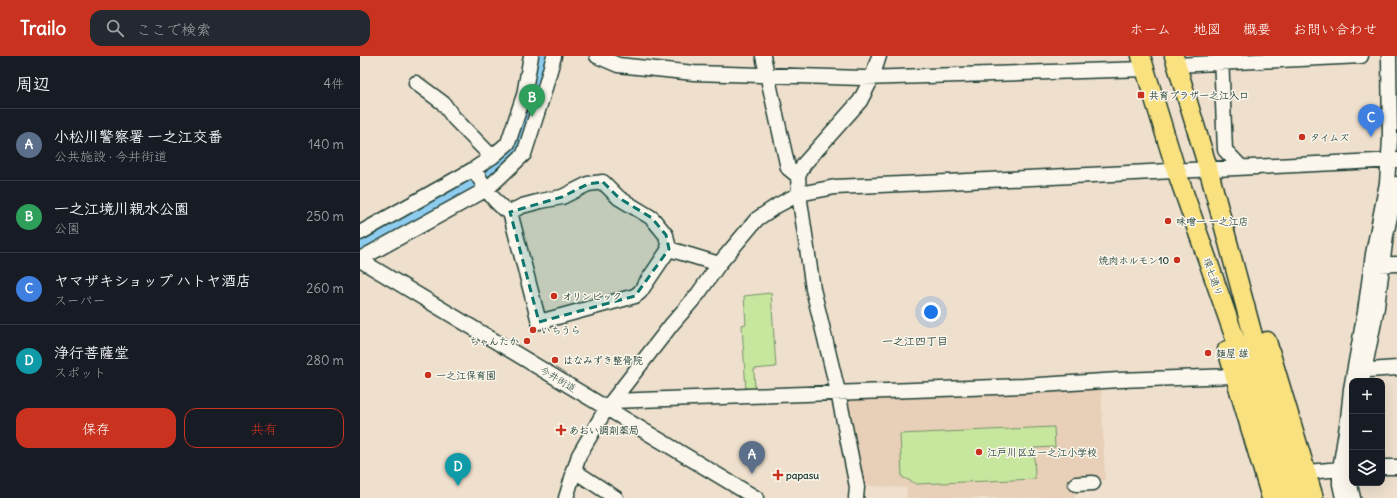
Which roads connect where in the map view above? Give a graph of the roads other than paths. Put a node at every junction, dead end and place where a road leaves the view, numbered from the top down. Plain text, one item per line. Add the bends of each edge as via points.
1 (531, 56) edge
2 (554, 56) edge
3 (597, 56) edge
4 (763, 56) edge
5 (879, 56) edge
6 (1361, 56) edge
7 (1221, 59) edge
8 (1391, 59) edge
9 (1175, 61) edge
10 (1143, 62) edge
11 (766, 75) junction
12 (872, 78) junction
13 (416, 83) dead end
14 (492, 157) junction
15 (1393, 160) edge
16 (1241, 167) junction
17 (1208, 168) junction
18 (1176, 170) junction
19 (798, 176) junction
20 (481, 180) junction
21 (1397, 184) edge
22 (798, 194) junction
23 (510, 212) junction
24 (360, 233) edge
25 (669, 249) junction
26 (360, 260) edge
27 (719, 264) junction
28 (1397, 264) edge
29 (1376, 265) junction
30 (1397, 368) edge
31 (1360, 374) edge
32 (1234, 376) junction
33 (1258, 382) junction
34 (838, 392) junction
35 (609, 405) junction
36 (1349, 466) edge
37 (1397, 466) edge
38 (1385, 467) edge
39 (573, 470) junction
40 (1307, 472) junction
41 (1093, 483) dead end
42 (1076, 484) dead end
43 (1350, 486) edge
44 (566, 498) edge
45 (616, 498) edge
46 (756, 498) edge
47 (856, 498) edge
48 (1271, 498) edge
49 (1286, 498) edge
50 (1300, 498) edge
51 (1314, 498) edge
52 (1343, 498) edge
53 (1353, 498) edge

1 - 14 street via 524,95 508,143
2 - 20 street via 524,154
3 - 11 street via 618,65 694,73
4 - 11 street
5 - 12 street
6 - 7 street
7 - 9 street
7 - 16 street via 1225,150
8 - 15 street via 1390,140
9 - 17 main road, 環七通り
10 - 12 street
10 - 18 main road, 環七通り
11 - 12 street
11 - 19 street via 788,168
12 - 19 street via 860,101 804,164
13 - 14 street via 443,103
14 - 20 street
15 - 16 street
15 - 29 street via 1387,183
16 - 17 street
17 - 18 street
17 - 33 main road, 環七通り
17 - 40 main road via 1244,272
18 - 22 street via 835,187
18 - 32 main road
18 - 33 main road, 環七通り
19 - 22 street
20 - 23 street via 504,210
20 - 24 street
20 - 26 street
21 - 29 street
22 - 27 street via 757,219
22 - 34 street via 813,289
23 - 25 street via 522,206 562,197 588,184 603,182 619,198 652,218 666,235
23 - 25 street via 539,322 635,296
25 - 27 street
26 - 35 street, 今井街道
27 - 35 street
28 - 29 street
29 - 31 street via 1376,307
30 - 31 street
31 - 36 street via 1348,419
32 - 34 street
32 - 48 main road
33 - 49 main road, 環七通り
33 - 50 main road, 環七通り
34 - 35 street
34 - 47 street via 857,487
35 - 39 street via 586,442
35 - 46 street, 今井街道
36 - 40 street
36 - 52 street via 1340,484
37 - 38 street
39 - 44 street
39 - 45 street
40 - 51 main road
41 - 42 street
43 - 53 street

